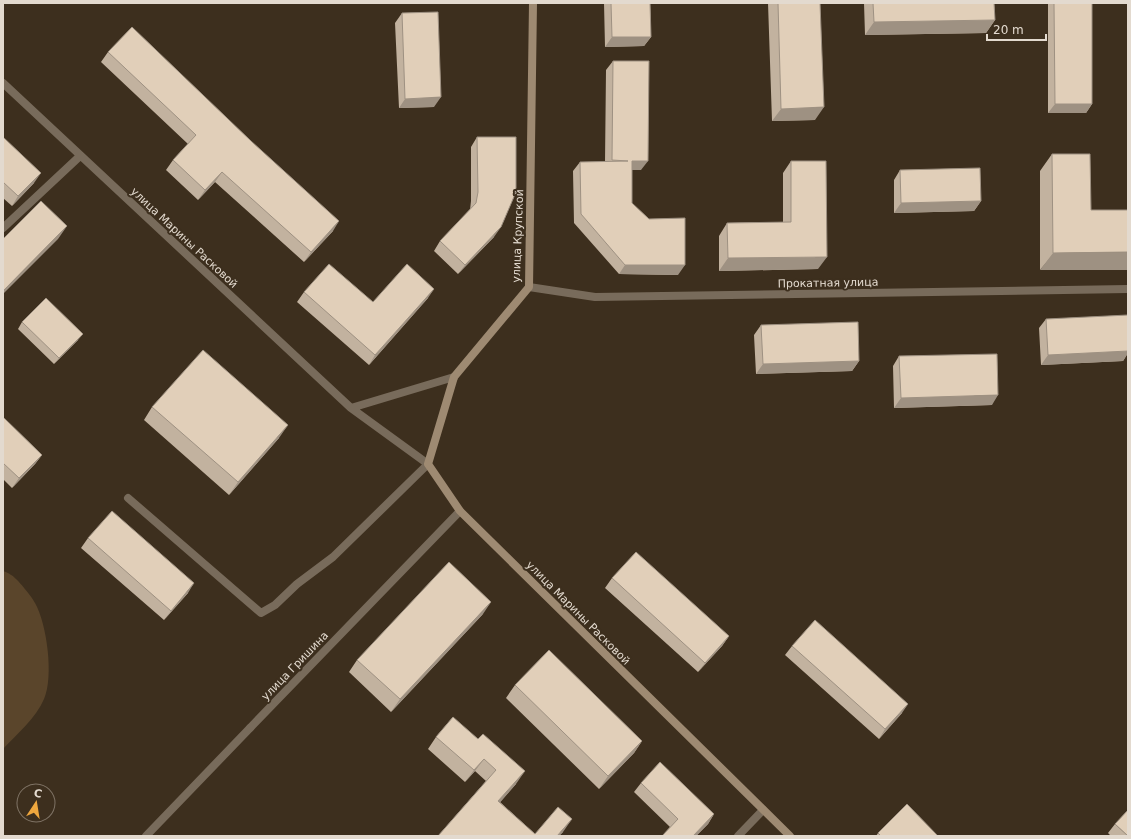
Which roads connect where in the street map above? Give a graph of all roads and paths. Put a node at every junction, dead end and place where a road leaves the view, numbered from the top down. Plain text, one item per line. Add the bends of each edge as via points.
1 (533, 3) edge
2 (3, 83) edge
3 (80, 156) junction
4 (3, 228) edge
5 (529, 287) junction
6 (1128, 289) edge
7 (454, 377) junction
8 (351, 408) junction
9 (428, 464) junction
10 (128, 498) dead end
11 (460, 512) junction
12 (763, 810) junction
13 (146, 836) edge
14 (738, 836) edge
15 (790, 836) edge

1 - 5 street, улица Крупской
2 - 3 street, улица Марины Расковой
3 - 4 street
3 - 8 street, улица Марины Расковой
5 - 6 street, Прокатная улица via 596,297
5 - 7 street, улица Крупской
7 - 8 street
7 - 9 street, улица Крупской
8 - 9 street, улица Марины Расковой
9 - 10 street via 333,557 297,584 275,605 261,613
9 - 11 street, улица Марины Расковой
11 - 12 street, улица Марины Расковой
11 - 13 street, улица Гришина
12 - 14 street
12 - 15 street, улица Марины Расковой

